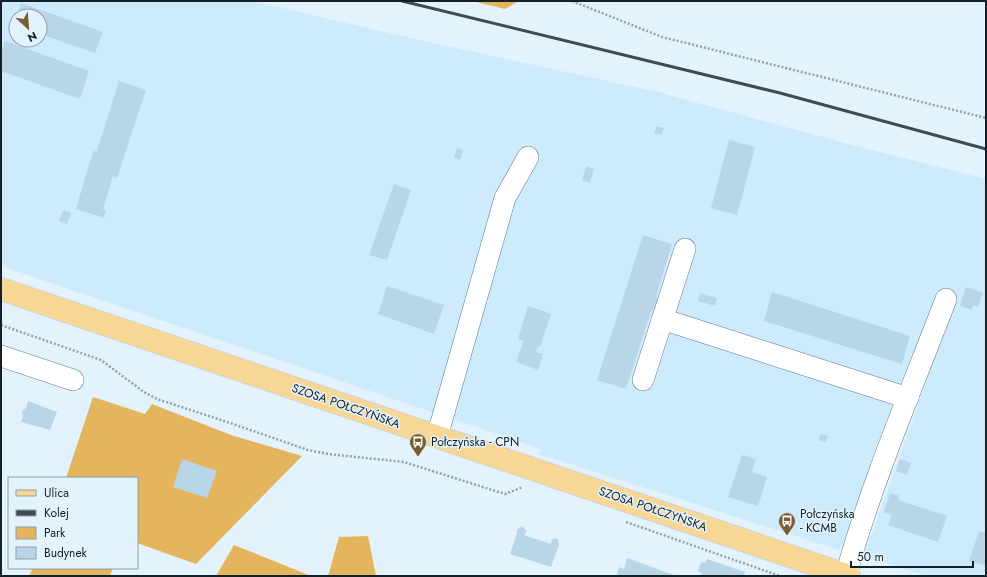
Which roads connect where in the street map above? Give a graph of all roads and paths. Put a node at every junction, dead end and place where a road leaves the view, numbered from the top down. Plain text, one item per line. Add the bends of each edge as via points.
1 (572, 1) edge
2 (986, 118) edge
3 (528, 157) dead end
4 (685, 249) dead end
5 (1, 290) edge
6 (946, 299) dead end
7 (662, 319) junction
8 (1, 325) edge
9 (1, 356) edge
10 (73, 380) dead end
11 (643, 380) dead end
12 (908, 398) junction
13 (437, 436) junction
14 (529, 489) dead end
15 (623, 522) dead end
16 (848, 575) edge
17 (780, 576) edge

1 - 2 path via 662,37
3 - 13 street via 505,198
4 - 7 street
5 - 13 main road, SZOSA POŁCZYŃSKA
6 - 12 street
7 - 11 street
7 - 12 street
8 - 14 path via 100,360 157,399 308,450 404,462 505,494 522,486
9 - 10 street
12 - 16 street via 856,538
13 - 16 main road, SZOSA POŁCZYŃSKA
15 - 17 path

